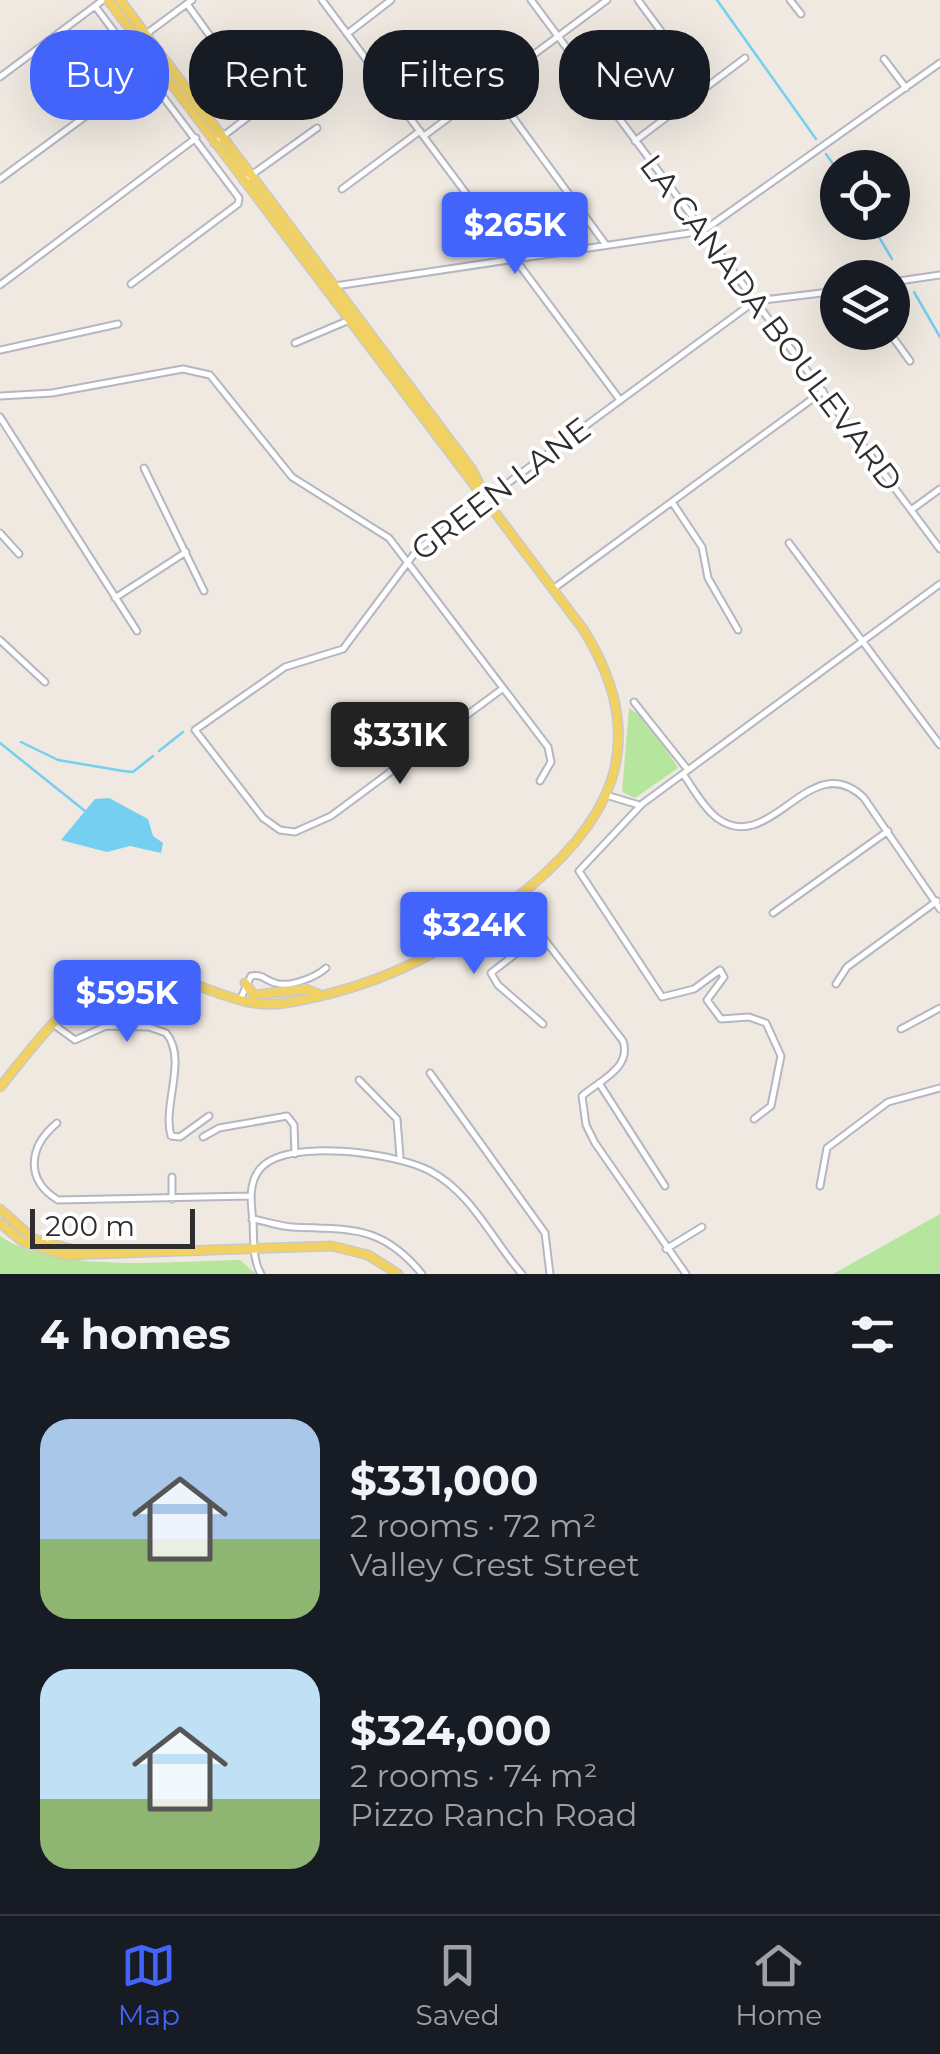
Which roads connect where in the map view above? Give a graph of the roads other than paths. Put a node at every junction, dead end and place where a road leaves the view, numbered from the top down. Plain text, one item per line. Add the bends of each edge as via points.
1 (105, 0) edge
2 (120, 0) edge
3 (322, 0) edge
4 (391, 0) edge
5 (531, 0) edge
6 (607, 0) edge
7 (638, 0) edge
8 (790, 0) edge
9 (190, 2) edge
10 (96, 6) junction
11 (801, 14) dead end
12 (115, 30) edge
13 (135, 30) edge
14 (138, 30) edge
15 (152, 30) edge
16 (208, 30) edge
17 (660, 30) edge
18 (347, 34) junction
19 (558, 36) junction
20 (539, 50) edge
21 (363, 55) edge
22 (745, 58) dead end
23 (884, 59) dead end
24 (939, 67) edge
25 (169, 70) edge
26 (0, 76) edge
27 (169, 77) edge
28 (906, 88) junction
29 (169, 101) edge
30 (80, 120) edge
31 (244, 120) edge
32 (412, 120) edge
33 (442, 120) edge
34 (515, 120) edge
35 (317, 128) dead end
36 (422, 134) junction
37 (223, 136) junction
38 (196, 138) junction
39 (635, 140) junction
40 (214, 143) junction
41 (251, 174) junction
42 (0, 179) edge
43 (243, 181) junction
44 (342, 189) dead end
45 (703, 231) junction
46 (606, 245) junction
47 (516, 259) junction
48 (940, 275) edge
49 (910, 279) edge
50 (131, 284) dead end
51 (0, 286) edge
52 (334, 286) junction
53 (322, 288) junction
54 (820, 293) edge
55 (755, 301) junction
56 (347, 321) junction
57 (118, 324) dead end
58 (295, 343) dead end
59 (0, 350) edge
60 (902, 350) edge
61 (910, 361) dead end
62 (823, 392) junction
63 (0, 396) edge
64 (620, 400) junction
65 (0, 417) edge
66 (144, 468) dead end
67 (940, 489) edge
68 (486, 498) junction
69 (672, 502) junction
70 (911, 510) junction
71 (0, 533) edge
72 (789, 543) dead end
73 (940, 548) edge
74 (186, 552) junction
75 (19, 554) dead end
76 (406, 559) junction
77 (940, 584) edge
78 (553, 589) junction
79 (204, 591) dead end
80 (116, 598) junction
81 (738, 630) dead end
82 (137, 631) dead end
83 (0, 640) edge
84 (862, 642) junction
85 (44, 682) dead end
86 (502, 689) junction
87 (634, 702) dead end
88 (940, 746) edge
89 (686, 772) junction
90 (540, 781) dead end
91 (606, 795) junction
92 (642, 804) junction
93 (888, 831) junction
94 (514, 900) junction
95 (938, 905) edge
96 (773, 912) dead end
97 (541, 934) junction
98 (326, 968) dead end
99 (245, 984) junction
100 (836, 984) dead end
101 (321, 995) junction
102 (240, 1000) junction
103 (940, 1008) edge
104 (53, 1024) junction
105 (543, 1024) dead end
106 (901, 1029) dead end
107 (430, 1072) dead end
108 (359, 1080) dead end
109 (599, 1083) junction
110 (0, 1086) edge
111 (940, 1088) edge
112 (209, 1116) dead end
113 (754, 1119) dead end
114 (57, 1123) dead end
115 (202, 1137) dead end
116 (296, 1154) junction
117 (400, 1157) junction
118 (172, 1176) dead end
119 (664, 1186) dead end
120 (820, 1186) dead end
121 (251, 1196) junction
122 (172, 1199) junction
123 (0, 1210) edge
124 (252, 1219) junction
125 (0, 1223) edge
126 (702, 1227) dead end
127 (255, 1248) junction
128 (666, 1249) junction
129 (188, 1251) junction
130 (261, 1274) edge
131 (398, 1274) edge
132 (422, 1274) edge
133 (522, 1274) edge
134 (550, 1274) edge
135 (686, 1274) edge

1 - 10 street
1 - 13 main road
2 - 14 main road
3 - 18 street
4 - 18 street
5 - 19 street, LA CANADA BOULEVARD
6 - 19 street
7 - 17 street
8 - 11 street
9 - 15 street
9 - 16 street
10 - 12 street
10 - 26 street
18 - 21 street
19 - 20 street
19 - 39 street, LA CANADA BOULEVARD
22 - 39 street
23 - 28 street
24 - 28 street
25 - 37 main road
27 - 40 main road
28 - 45 street
29 - 38 street
30 - 42 street
31 - 37 street
32 - 36 street
33 - 36 street
34 - 46 street
35 - 41 street
36 - 44 street
36 - 47 street
37 - 40 street
37 - 41 main road
38 - 50 street via 238,202
38 - 51 street
39 - 45 street, LA CANADA BOULEVARD
40 - 43 main road
41 - 43 street
41 - 52 main road
43 - 53 main road
45 - 46 street
45 - 55 street, LA CANADA BOULEVARD
46 - 47 street
47 - 52 street
47 - 64 street
48 - 49 street
52 - 53 street
52 - 68 main road via 474,471
53 - 56 main road
54 - 55 street, GREEN LANE
55 - 62 street, LA CANADA BOULEVARD
55 - 64 street, GREEN LANE
56 - 58 street
56 - 68 main road
57 - 59 street
60 - 61 street
62 - 69 street
62 - 70 street, LA CANADA BOULEVARD
63 - 76 street via 183,369 210,375 285,470 383,533
64 - 68 street, GREEN LANE
65 - 80 street
66 - 74 street
67 - 70 street
68 - 76 street, GREEN LANE
68 - 78 main road
69 - 78 street
69 - 81 street via 702,547 708,578
70 - 73 street, LA CANADA BOULEVARD
71 - 75 street
72 - 84 street
74 - 79 street
74 - 80 street
76 - 86 street
76 - 86 street, GREEN LANE via 342,649 285,667 195,730 255,810 280,830 295,832 318,824
77 - 84 street
78 - 91 main road via 594,647 614,700 618,748
80 - 82 street
83 - 85 street
84 - 88 street
84 - 89 street
86 - 90 street via 552,755
87 - 89 street
89 - 92 street
89 - 93 street via 715,816 732,825 760,823 830,782 857,791
91 - 92 street
91 - 94 main road via 574,850
92 - 113 street via 579,871 662,997 694,989 720,970 722,983 708,1000 721,1019 766,1023 781,1056 771,1106
93 - 95 street
93 - 96 street
94 - 97 street
94 - 101 main road via 404,972
95 - 100 street via 846,967
97 - 105 street via 491,973
97 - 109 street via 623,1041 625,1057
98 - 99 street via 284,984 261,974
99 - 101 main road via 254,994 306,989
99 - 102 street
101 - 102 main road via 268,1005
102 - 104 main road via 183,978 129,976 91,990
103 - 106 street
104 - 110 main road
104 - 112 street via 75,1040 106,1026 166,1034 174,1048 169,1131 177,1138
107 - 134 street via 548,1241
108 - 117 street via 397,1119
109 - 119 street
109 - 128 street via 580,1101 586,1125
111 - 120 street via 888,1102 828,1148
114 - 122 street via 33,1156 48,1194 70,1203
115 - 116 street via 220,1128 291,1118
116 - 117 street
116 - 121 street via 276,1155 260,1168
117 - 133 street via 433,1172 467,1201
118 - 122 street
121 - 122 street
121 - 124 street
123 - 129 main road via 22,1232 56,1247
124 - 127 street
124 - 132 street via 362,1231 391,1244
125 - 129 main road via 23,1242 64,1254
126 - 128 street
127 - 129 main road
127 - 130 street
127 - 131 main road via 345,1248
128 - 135 street

